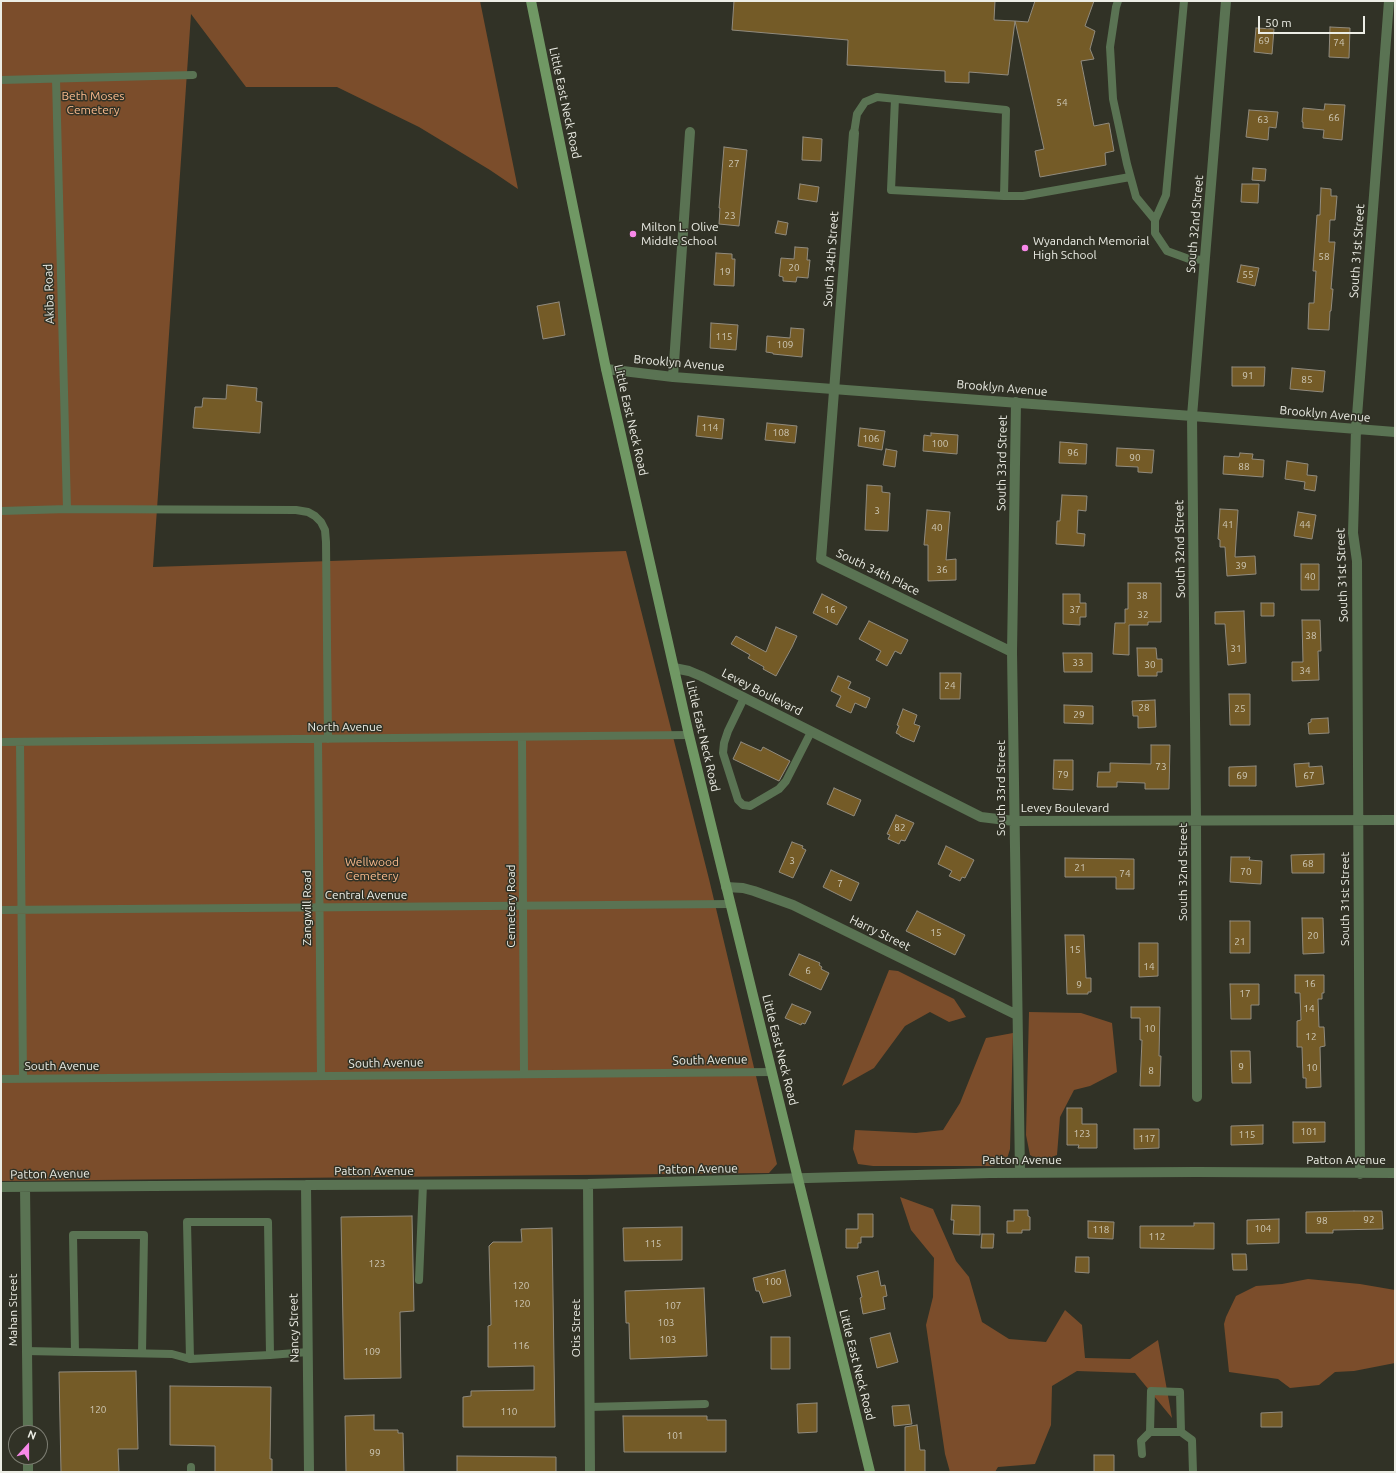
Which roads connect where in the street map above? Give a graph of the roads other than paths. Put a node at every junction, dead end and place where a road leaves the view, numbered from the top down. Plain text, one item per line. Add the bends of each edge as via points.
1 (531, 1) edge
2 (1118, 1) edge
3 (1184, 1) edge
4 (1226, 1) edge
5 (1389, 1) edge
6 (193, 75) dead end
7 (56, 79) junction
8 (1, 80) edge
9 (895, 99) junction
10 (690, 132) dead end
11 (854, 133) joint
12 (1130, 177) junction
13 (1004, 196) junction
14 (1155, 220) junction
15 (1205, 260) junction
16 (606, 369) junction
17 (673, 377) junction
18 (834, 388) junction
19 (1016, 402) junction
20 (1192, 416) junction
21 (1356, 430) junction
22 (1395, 432) edge
23 (67, 509) junction
24 (1, 511) edge
25 (1012, 652) junction
26 (674, 668) junction
27 (744, 698) junction
28 (811, 732) junction
29 (689, 735) junction
30 (522, 738) junction
31 (318, 739) junction
32 (328, 739) junction
33 (1, 742) edge
34 (20, 742) junction
35 (1196, 820) junction
36 (1357, 820) junction
37 (1395, 820) edge
38 (1014, 821) junction
39 (726, 887) junction
40 (731, 904) junction
41 (524, 906) junction
42 (319, 907) junction
43 (1, 910) edge
44 (22, 910) junction
45 (1017, 1015) junction
46 (772, 1072) junction
47 (524, 1074) junction
48 (321, 1076) junction
49 (23, 1078) junction
50 (1, 1079) edge
51 (1197, 1097) dead end
52 (1020, 1173) junction
53 (1360, 1174) junction
54 (1395, 1174) edge
55 (798, 1179) junction
56 (306, 1184) junction
57 (423, 1184) junction
58 (588, 1184) junction
59 (1, 1187) edge
60 (25, 1187) junction
61 (419, 1280) dead end
62 (26, 1351) junction
63 (74, 1352) junction
64 (308, 1352) junction
65 (142, 1353) junction
66 (270, 1355) junction
67 (190, 1359) junction
68 (705, 1404) dead end
69 (589, 1407) junction
70 (28, 1425) edge
71 (1150, 1432) junction
72 (1181, 1432) junction
73 (1142, 1454) dead end
74 (309, 1472) edge
75 (590, 1472) edge
76 (870, 1472) edge
77 (1193, 1472) edge

1 - 16 main road, Little East Neck Road
2 - 12 lane via 1110,47 1113,99
3 - 14 lane via 1166,195
4 - 15 street, South 32nd Street
5 - 21 street, South 31st Street
6 - 7 lane
7 - 8 lane
7 - 23 lane, Akiba Road
9 - 11 lane via 877,96 865,102 857,114
9 - 13 lane via 1006,110
9 - 13 lane via 891,190
10 - 17 street
11 - 18 street, South 34th Street
12 - 13 lane via 1023,196
12 - 14 lane via 1136,197
14 - 15 lane via 1155,233 1167,251 1189,259
15 - 20 street, South 32nd Street
16 - 17 street, Brooklyn Avenue
16 - 26 main road, Little East Neck Road
17 - 18 street, Brooklyn Avenue
18 - 19 street, Brooklyn Avenue
18 - 25 street, South 34th Place via 821,559
19 - 20 street, Brooklyn Avenue
19 - 25 street, South 33rd Street
20 - 21 street, Brooklyn Avenue
20 - 35 street, South 32nd Street
21 - 22 street, Brooklyn Avenue
21 - 36 street, South 31st Street via 1353,533 1357,561
23 - 24 lane
23 - 32 lane via 296,510 308,512 319,519 325,530 326,542
25 - 38 street, South 33rd Street
26 - 27 street, Levey Boulevard via 702,676
26 - 29 main road, Little East Neck Road
27 - 28 street, Levey Boulevard
27 - 28 lane via 728,731 723,753 738,800 743,805 750,806 786,782
28 - 38 street, Levey Boulevard via 981,817
29 - 30 lane, North Avenue
29 - 39 main road, Little East Neck Road
30 - 32 lane, North Avenue
30 - 41 lane, Cemetery Road
31 - 32 lane, North Avenue
31 - 34 lane, North Avenue
31 - 42 lane, Zangwill Road
33 - 34 lane, North Avenue
34 - 44 lane
35 - 36 street, Levey Boulevard
35 - 38 street, Levey Boulevard
35 - 51 street, South 32nd Street
36 - 37 street, Levey Boulevard
36 - 53 street, South 31st Street
38 - 45 street, South 33rd Street
39 - 40 main road, Little East Neck Road
39 - 45 street, Harry Street via 743,888 793,905
40 - 41 lane, Central Avenue
40 - 46 main road, Little East Neck Road
41 - 42 lane, Central Avenue
41 - 47 lane, Cemetery Road
42 - 44 lane, Central Avenue
42 - 48 lane, Zangwill Road
43 - 44 lane, Central Avenue
44 - 49 lane
45 - 52 street, South 33rd Street
46 - 47 lane, South Avenue
46 - 55 main road, Little East Neck Road
47 - 48 lane, South Avenue
48 - 49 lane, South Avenue
49 - 50 lane, South Avenue
52 - 53 street, Patton Avenue
52 - 55 street, Patton Avenue
53 - 54 street, Patton Avenue
55 - 58 street, Patton Avenue
55 - 76 main road, Little East Neck Road
56 - 57 street, Patton Avenue
56 - 60 street, Patton Avenue
56 - 64 street, Nancy Street
57 - 58 street, Patton Avenue
57 - 61 lane
58 - 69 street, Otis Street
59 - 60 street, Patton Avenue
60 - 62 street, Mahan Street
62 - 63 lane
62 - 70 street, Mahan Street
63 - 65 lane
63 - 65 lane via 73,1235 144,1235
64 - 66 lane
64 - 74 street, Nancy Street
65 - 67 lane via 172,1354
66 - 67 lane
66 - 67 lane via 268,1222 187,1222
68 - 69 lane
69 - 75 street, Otis Street
71 - 72 lane
71 - 72 lane via 1151,1391 1180,1392
71 - 73 lane via 1141,1441
72 - 77 lane via 1192,1440

